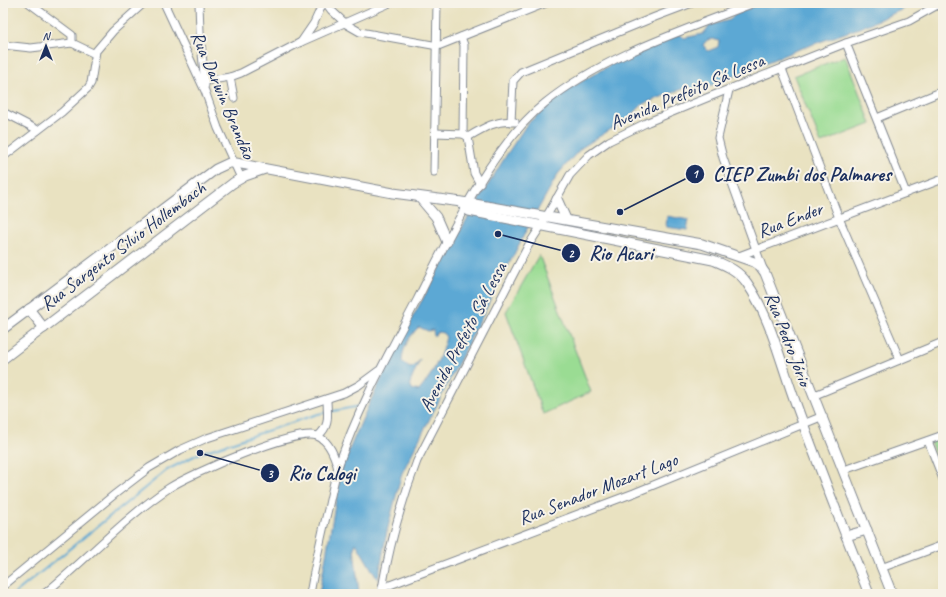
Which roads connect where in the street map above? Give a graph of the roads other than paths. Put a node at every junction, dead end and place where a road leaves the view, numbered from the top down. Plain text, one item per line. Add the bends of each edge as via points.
1 (29, 3) edge
2 (164, 3) edge
3 (199, 3) edge
4 (323, 3) edge
5 (326, 3) edge
6 (390, 3) edge
7 (437, 3) edge
8 (546, 3) edge
9 (692, 3) edge
10 (754, 3) edge
11 (941, 3) edge
12 (138, 5) edge
13 (346, 24) junction
14 (461, 37) junction
15 (300, 42) junction
16 (72, 43) junction
17 (846, 43) junction
18 (3, 45) edge
19 (438, 46) junction
20 (95, 54) junction
21 (782, 69) junction
22 (230, 77) junction
23 (205, 81) junction
24 (729, 90) junction
25 (205, 91) junction
26 (943, 91) edge
27 (234, 98) dead end
28 (3, 112) edge
29 (877, 118) junction
30 (512, 122) junction
31 (521, 124) junction
32 (38, 130) junction
33 (435, 133) junction
34 (466, 135) junction
35 (3, 157) edge
36 (236, 163) junction
37 (267, 168) junction
38 (434, 172) dead end
39 (241, 178) junction
40 (943, 179) edge
41 (480, 184) junction
42 (906, 193) junction
43 (420, 197) junction
44 (557, 199) junction
45 (467, 205) junction
46 (543, 216) junction
47 (839, 218) junction
48 (566, 219) junction
49 (538, 226) junction
50 (447, 242) junction
51 (757, 250) junction
52 (739, 256) junction
53 (763, 269) junction
54 (29, 309) junction
55 (782, 311) junction
56 (766, 318) junction
57 (44, 328) junction
58 (3, 329) edge
59 (943, 342) edge
60 (3, 359) edge
61 (900, 360) junction
62 (380, 370) junction
63 (815, 395) junction
64 (326, 399) junction
65 (823, 416) junction
66 (803, 425) junction
67 (943, 435) edge
68 (318, 436) junction
69 (928, 441) junction
70 (338, 469) junction
71 (844, 470) junction
72 (943, 479) edge
73 (867, 530) junction
74 (846, 536) junction
75 (943, 545) edge
76 (881, 568) junction
77 (3, 586) edge
78 (382, 591) edge
79 (44, 594) edge
80 (310, 594) edge
81 (869, 594) edge
82 (892, 594) edge

1 - 16 street via 72,35
2 - 25 street, Rua Darwin Brandão
3 - 23 street
4 - 15 street via 314,23
5 - 13 street
6 - 13 street
7 - 19 street
8 - 14 street
9 - 30 street via 521,72 513,81
10 - 31 street via 615,60 573,82
11 - 17 street, Avenida Prefeito Sá Lessa via 909,21
12 - 20 street
13 - 15 street
13 - 19 street via 360,32
14 - 19 street
14 - 34 street via 464,45
15 - 22 street
16 - 18 street via 31,48
16 - 20 street
17 - 21 street, Avenida Prefeito Sá Lessa
17 - 29 street
19 - 33 street
20 - 32 street via 88,88
21 - 24 street, Avenida Prefeito Sá Lessa
21 - 47 street
22 - 23 street
22 - 27 street
23 - 25 street
24 - 44 street, Avenida Prefeito Sá Lessa via 648,122 610,141 578,165
24 - 51 street, Rua Pedro Jório via 718,138 722,158
25 - 36 street, Rua Darwin Brandão via 223,140
26 - 29 street
28 - 32 street
29 - 42 street
30 - 31 street
30 - 34 street via 494,124
31 - 41 street
32 - 35 street
33 - 34 street
33 - 38 street
34 - 41 street via 474,173
36 - 37 main road, Rua Sargento Silvio Hollembach
36 - 39 street, Rua Darwin Brandão
36 - 54 main road, Rua Sargento Silvio Hollembach via 216,169
37 - 39 main road, Rua Sargento Silvio Hollembach
37 - 43 main road, Rua Sargento Silvio Hollembach
39 - 57 main road, Rua Sargento Silvio Hollembach
40 - 42 street, Rua Ender
41 - 45 street
42 - 47 street, Rua Ender
43 - 45 main road, Rua Sargento Silvio Hollembach
43 - 50 main road via 436,217
44 - 46 street, Avenida Prefeito Sá Lessa
44 - 48 main road
45 - 46 main road, Rua Sargento Silvio Hollembach
45 - 49 main road, Rua Sargento Silvio Hollembach
45 - 50 street
46 - 48 main road, Rua Sargento Silvio Hollembach
46 - 49 street, Avenida Prefeito Sá Lessa
47 - 51 street, Rua Ender
47 - 61 street
48 - 52 main road, Rua Sargento Silvio Hollembach via 702,244
49 - 56 main road, Rua Pedro Jório via 713,260 740,273
49 - 78 street, Avenida Prefeito Sá Lessa via 417,461 403,498
50 - 62 street
51 - 52 street, Rua Ender
51 - 53 street, Rua Pedro Jório
52 - 53 main road, Rua Sargento Silvio Hollembach
53 - 55 main road, Rua Pedro Jório
54 - 57 main road
54 - 58 main road, Rua Sargento Silvio Hollembach
55 - 56 main road
55 - 63 main road, Rua Pedro Jório
56 - 66 main road, Rua Pedro Jório
57 - 60 main road, Rua Sargento Silvio Hollembach
59 - 61 street
61 - 63 street
62 - 64 street via 353,389
62 - 70 street via 358,415
63 - 65 main road, Rua Pedro Jório
64 - 68 street via 326,428
64 - 77 street via 207,438 180,450 149,468
65 - 66 street, Rua Senador Mozart Lago
65 - 71 main road, Rua Pedro Jório
66 - 74 main road, Rua Pedro Jório
66 - 78 street, Rua Senador Mozart Lago
67 - 69 street
68 - 70 street via 331,449
68 - 79 street via 296,437 275,442 229,459 170,487
69 - 71 street
69 - 72 street
70 - 80 street
71 - 73 main road, Rua Pedro Jório
73 - 74 main road
73 - 76 main road, Rua Pedro Jório
74 - 81 main road, Rua Pedro Jório
75 - 76 street
76 - 82 main road, Rua Pedro Jório

